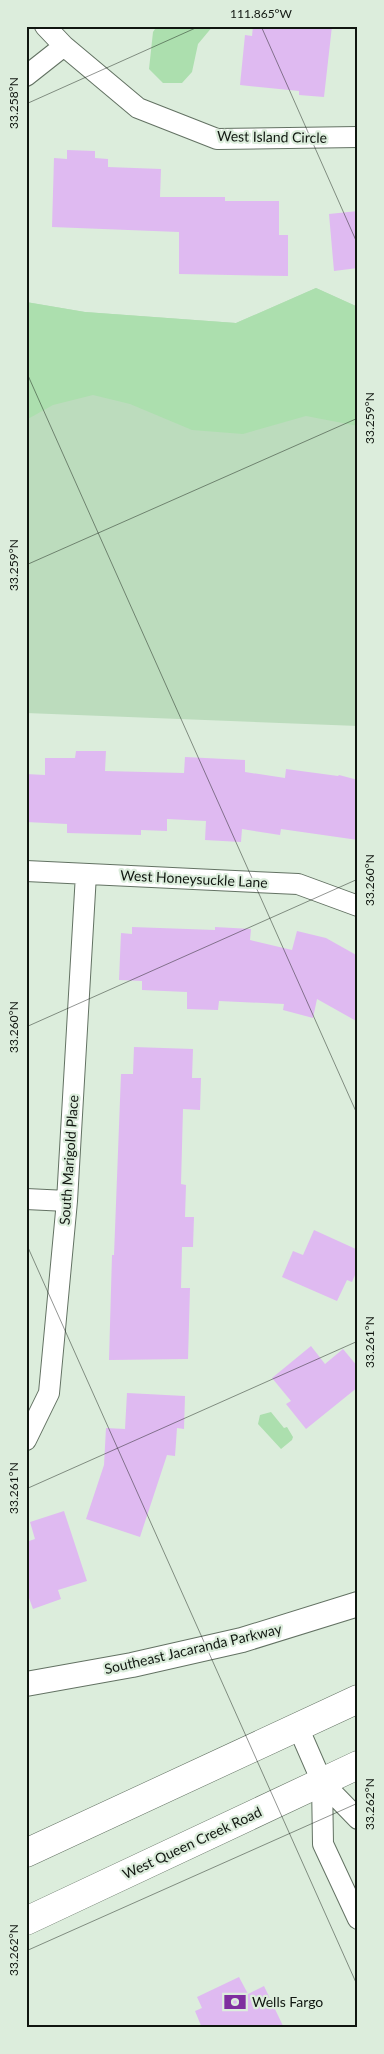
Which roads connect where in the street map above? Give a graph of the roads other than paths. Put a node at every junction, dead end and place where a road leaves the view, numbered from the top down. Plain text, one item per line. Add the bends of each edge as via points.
1 (45, 26) edge
2 (64, 46) junction
3 (26, 76) edge
4 (358, 137) edge
5 (26, 871) edge
6 (86, 874) junction
7 (358, 906) edge
8 (26, 1199) edge
9 (67, 1201) junction
10 (26, 1440) edge
11 (358, 1604) edge
12 (26, 1684) edge
13 (358, 1699) edge
14 (298, 1727) junction
15 (358, 1766) edge
16 (322, 1782) junction
17 (358, 1819) edge
18 (26, 1854) edge
19 (358, 1919) edge
20 (26, 1921) edge

1 - 2 street, West Island Circle
2 - 3 street
2 - 4 street, West Island Circle via 138,108 217,139
5 - 6 street, West Honeysuckle Lane
6 - 7 street, West Honeysuckle Lane via 298,884
6 - 9 street, South Marigold Place
8 - 9 street
9 - 10 street, South Marigold Place via 49,1393
11 - 12 street, Southeast Jacaranda Parkway via 242,1640 132,1665
13 - 14 main road
14 - 16 street
14 - 18 main road
15 - 16 main road, West Queen Creek Road
16 - 17 street
16 - 19 street via 322,1844
16 - 20 main road, West Queen Creek Road

